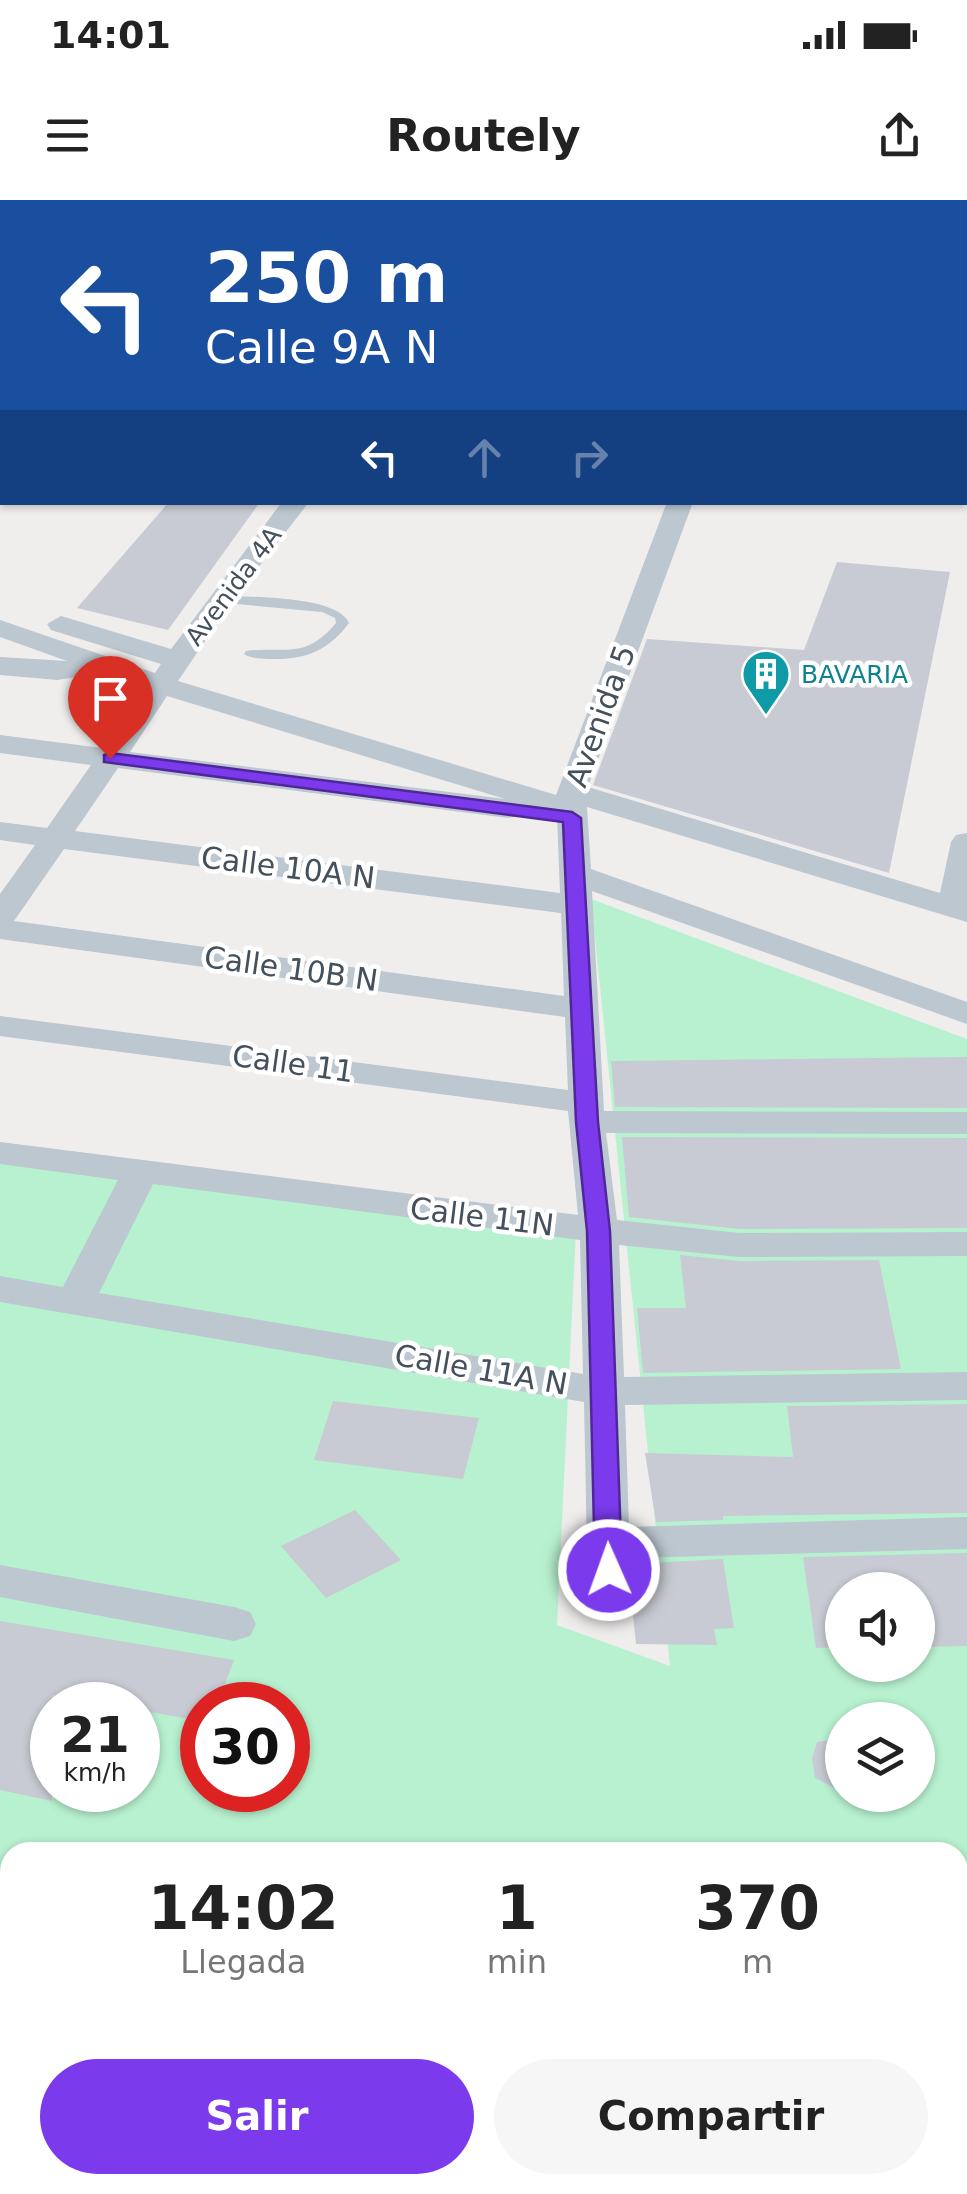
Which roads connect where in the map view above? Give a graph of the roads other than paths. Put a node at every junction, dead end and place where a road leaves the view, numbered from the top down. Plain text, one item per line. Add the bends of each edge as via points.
1 (294, 505) edge
2 (679, 505) edge
3 (220, 599) junction
4 (0, 606) edge
5 (0, 628) edge
6 (251, 654) dead end
7 (102, 664) junction
8 (0, 666) edge
9 (170, 672) junction
10 (0, 744) edge
11 (110, 758) junction
12 (571, 806) junction
13 (0, 831) edge
14 (55, 838) junction
15 (967, 842) edge
16 (576, 890) junction
17 (960, 910) edge
18 (0, 918) edge
19 (0, 929) edge
20 (581, 1008) junction
21 (967, 1014) edge
22 (0, 1026) edge
23 (586, 1112) junction
24 (967, 1122) edge
25 (0, 1153) edge
26 (139, 1174) junction
27 (598, 1231) junction
28 (967, 1244) edge
29 (0, 1289) edge
30 (76, 1301) junction
31 (967, 1386) edge
32 (601, 1391) junction
33 (967, 1534) edge
34 (608, 1542) junction
35 (0, 1581) edge
36 (610, 1597) dead end
37 (234, 1624) dead end

1 - 3 street, Avenida 4A
2 - 12 street, Avenida 5
3 - 6 lane via 324,608 343,623 326,646 299,656
3 - 9 street, Avenida 4A
4 - 9 street
5 - 7 street
7 - 8 street via 58,671
7 - 9 street
9 - 11 street, Avenida 4A
9 - 12 street
10 - 11 street
11 - 12 street
11 - 14 street, Avenida 4A
12 - 16 street, Avenida 5
12 - 17 street
13 - 14 street, Calle 10A N
14 - 16 street, Calle 10A N
14 - 18 street, Avenida 4A
15 - 17 street
16 - 20 street, Avenida 5
16 - 21 street, Calle 10A N
19 - 20 street, Calle 10B N
20 - 23 street, Avenida 5
22 - 23 street, Calle 11
23 - 24 street, Calle 11
23 - 27 street, Avenida 5
25 - 26 street, Calle 11N
26 - 27 street, Calle 11N
26 - 30 street
27 - 28 street, Calle 11N via 740,1245
27 - 32 street, Avenida 5
29 - 30 street, Calle 11A N
30 - 32 street, Calle 11A N
31 - 32 street, Calle 11A N
32 - 34 street, Avenida 5
33 - 34 street
34 - 36 street, Avenida 5
35 - 37 street

